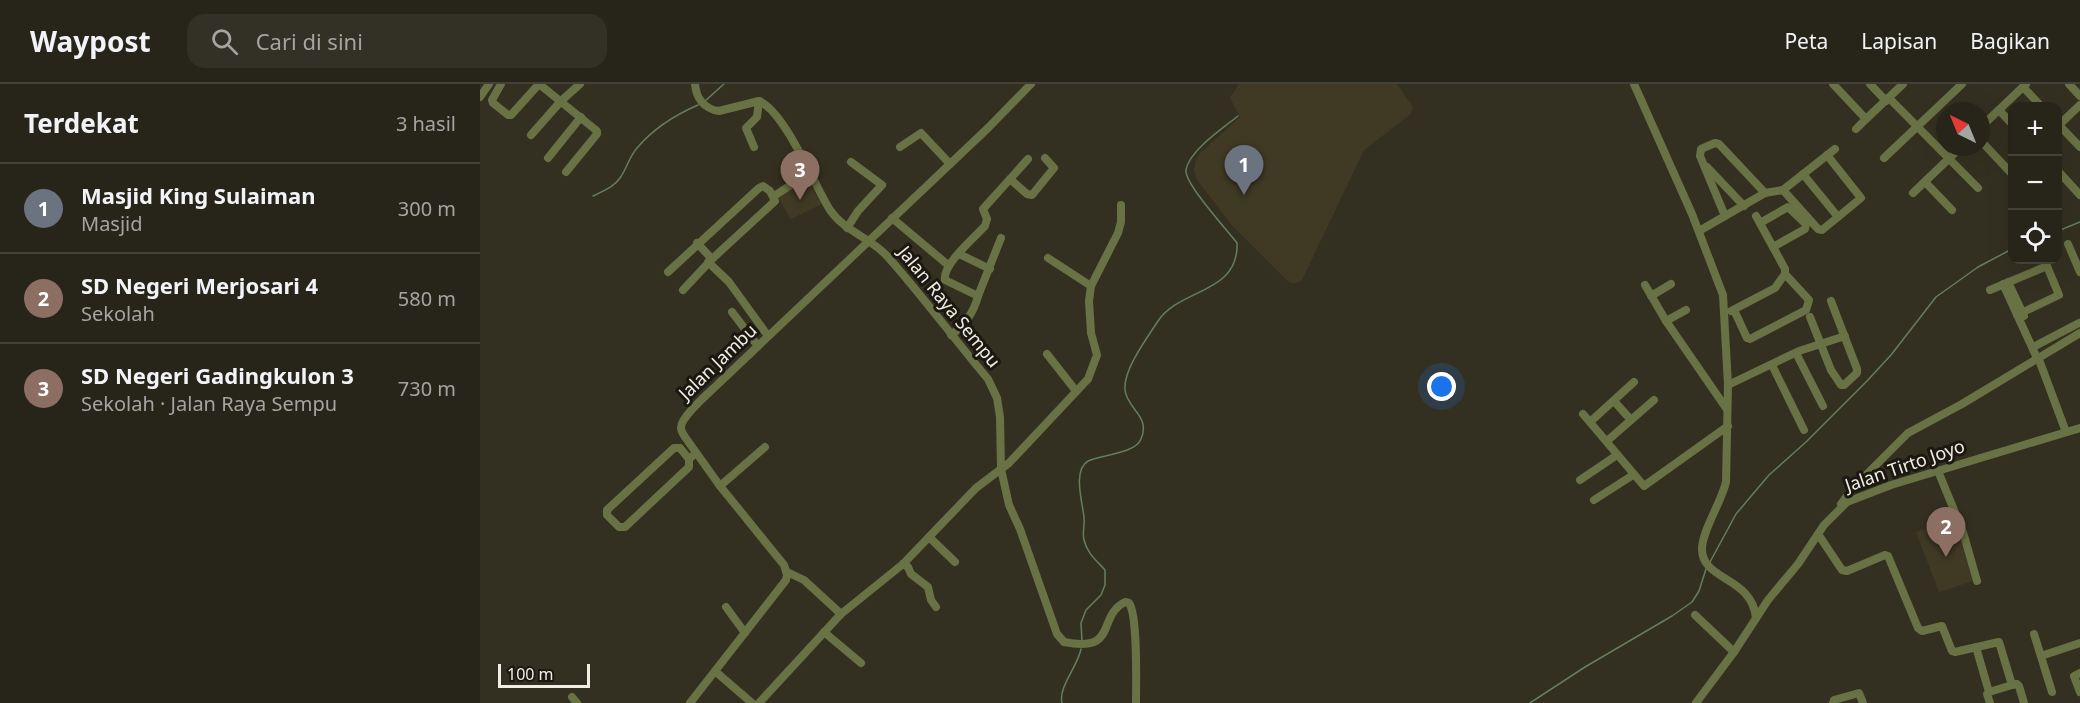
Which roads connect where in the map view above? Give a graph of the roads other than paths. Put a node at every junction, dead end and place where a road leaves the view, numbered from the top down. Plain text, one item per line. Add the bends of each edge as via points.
1 (489, 84) edge
2 (501, 84) edge
3 (580, 84) edge
4 (695, 84) edge
5 (1031, 84) edge
6 (1634, 84) edge
7 (1833, 84) edge
8 (1870, 84) edge
9 (1903, 84) edge
10 (1962, 84) edge
11 (2069, 84) edge
12 (2024, 86) edge
13 (2080, 96) edge
14 (480, 97) edge
15 (1888, 99) junction
16 (561, 101) junction
17 (759, 101) junction
18 (2038, 102) edge
19 (2080, 105) edge
20 (1999, 110) junction
21 (581, 117) junction
22 (1990, 118) edge
23 (1866, 119) junction
24 (2008, 119) edge
25 (2062, 121) edge
26 (1917, 127) junction
27 (1856, 129) dead end
28 (2062, 129) edge
29 (531, 135) dead end
30 (754, 147) dead end
31 (900, 147) dead end
32 (2080, 147) edge
33 (1835, 149) dead end
34 (1990, 150) edge
35 (1827, 155) junction
36 (548, 158) dead end
37 (1045, 158) dead end
38 (1884, 158) dead end
39 (1949, 158) junction
40 (1028, 159) dead end
41 (851, 162) dead end
42 (1703, 162) junction
43 (950, 164) junction
44 (2008, 169) edge
45 (566, 172) dead end
46 (811, 172) junction
47 (1803, 174) junction
48 (2062, 175) edge
49 (1010, 179) junction
50 (1925, 182) junction
51 (1978, 188) dead end
52 (1783, 190) junction
53 (1913, 193) dead end
54 (1765, 194) junction
55 (2080, 195) edge
56 (774, 196) junction
57 (1121, 205) dead end
58 (1744, 206) junction
59 (1952, 210) dead end
60 (1725, 216) junction
61 (1839, 217) junction
62 (892, 218) junction
63 (847, 228) junction
64 (1699, 231) junction
65 (1001, 238) dead end
66 (868, 241) junction
67 (698, 243) junction
68 (2068, 244) dead end
69 (1773, 247) junction
70 (958, 254) junction
71 (1048, 258) dead end
72 (710, 261) junction
73 (948, 265) junction
74 (990, 268) junction
75 (668, 272) dead end
76 (2080, 272) edge
77 (1785, 274) junction
78 (2006, 283) junction
79 (1671, 284) dead end
80 (1645, 285) dead end
81 (1091, 286) junction
82 (683, 290) dead end
83 (1990, 290) dead end
84 (978, 296) junction
85 (1651, 296) junction
86 (1831, 301) dead end
87 (1686, 310) dead end
88 (732, 312) dead end
89 (1730, 312) junction
90 (2020, 314) junction
91 (1810, 317) dead end
92 (1666, 321) junction
93 (2079, 323) edge
94 (2080, 333) edge
95 (951, 335) junction
96 (768, 336) junction
97 (1845, 336) junction
98 (1820, 344) junction
99 (2037, 345) junction
100 (758, 346) junction
101 (1796, 353) junction
102 (1047, 354) dead end
103 (2039, 357) junction
104 (1772, 365) junction
105 (1634, 382) dead end
106 (1728, 385) junction
107 (1076, 392) junction
108 (1654, 400) dead end
109 (1614, 401) junction
110 (1823, 406) dead end
111 (1727, 409) junction
112 (1583, 414) dead end
113 (1631, 420) junction
114 (1590, 422) junction
115 (1728, 426) junction
116 (2080, 428) edge
117 (1804, 430) dead end
118 (2066, 432) junction
119 (1607, 441) junction
120 (765, 447) dead end
121 (1617, 455) junction
122 (693, 456) junction
123 (1001, 469) junction
124 (1938, 471) junction
125 (1633, 475) junction
126 (1580, 480) dead end
127 (720, 486) junction
128 (1594, 500) dead end
129 (1835, 511) junction
130 (1818, 534) junction
131 (929, 537) junction
132 (955, 562) dead end
133 (903, 564) junction
134 (787, 572) junction
135 (1977, 582) dead end
136 (726, 607) dead end
137 (936, 607) dead end
138 (841, 614) junction
139 (1695, 615) dead end
140 (1756, 618) junction
141 (824, 632) junction
142 (745, 633) junction
143 (2034, 634) dead end
144 (2080, 643) edge
145 (1976, 647) junction
146 (1734, 652) junction
147 (2041, 656) junction
148 (861, 663) dead end
149 (716, 672) junction
150 (2080, 673) edge
151 (2012, 685) junction
152 (1989, 692) junction
153 (2052, 692) dead end
154 (2080, 692) edge
155 (690, 703) edge
156 (752, 703) edge
157 (759, 703) edge
158 (1136, 703) edge
159 (1696, 703) edge
160 (1833, 703) edge
161 (1863, 703) edge
162 (1990, 703) edge
163 (2024, 703) edge

1 - 14 street
2 - 16 street via 492,100 508,115 539,84
3 - 16 street
4 - 17 street via 702,103 712,110
5 - 43 street, Jalan Jambu
6 - 64 street
7 - 23 street
8 - 15 street
9 - 15 street
10 - 26 street
11 - 13 street
12 - 18 street
12 - 20 street
15 - 23 street
15 - 26 street
16 - 21 street
16 - 29 street
17 - 30 street via 756,117 747,128
17 - 46 street, Jalan Raya Sempu via 769,107
19 - 25 street
20 - 22 street
20 - 24 street
21 - 36 street
21 - 45 street via 598,133
23 - 27 street
26 - 38 street
26 - 39 street
28 - 32 street
31 - 43 street via 921,133
33 - 35 street
34 - 44 street
35 - 47 street
35 - 61 street via 1861,198
37 - 49 street via 1054,168 1032,195
39 - 50 street
39 - 51 street
40 - 49 street
41 - 63 street via 882,185
42 - 54 street via 1701,149 1717,142
42 - 58 street
42 - 60 street
43 - 62 street, Jalan Jambu
46 - 56 street
46 - 63 street, Jalan Raya Sempu via 828,208
47 - 52 street
47 - 61 street
48 - 55 street
49 - 70 street via 983,209 985,226
50 - 53 street
50 - 59 street
52 - 54 street
52 - 61 street via 1818,229
54 - 58 street
56 - 67 street via 761,186
56 - 72 street via 773,203
57 - 81 street via 1118,233
58 - 60 street
60 - 64 street
62 - 66 street, Jalan Jambu
62 - 73 street
63 - 66 street, Jalan Raya Sempu
64 - 89 street
65 - 74 street
66 - 95 street, Jalan Raya Sempu via 885,254
66 - 96 street, Jalan Jambu
67 - 72 street
67 - 75 street
68 - 76 street
69 - 69 street via 1758,220 1788,207 1806,224
69 - 77 street
70 - 73 street
70 - 74 street
71 - 81 street
72 - 82 street
72 - 96 street
73 - 84 street via 945,280
74 - 84 street
77 - 89 street via 1774,288
77 - 89 street via 1809,300 1806,310 1750,339
78 - 83 street
78 - 90 street
78 - 90 street via 2045,265 2059,293
79 - 85 street
80 - 85 street
81 - 107 street via 1091,333 1097,355 1088,379
84 - 95 street via 966,322
85 - 92 street
86 - 97 street
87 - 92 street
88 - 100 street
89 - 106 street
90 - 99 street
90 - 103 street
91 - 98 street
92 - 111 street
93 - 99 street
94 - 103 street
95 - 123 street, Jalan Raya Sempu via 994,390 1000,417
96 - 100 street, Jalan Jambu
97 - 98 street
97 - 98 street via 1857,373 1844,385 1831,370
98 - 101 street
99 - 103 street
100 - 122 street, Jalan Jambu via 683,420 681,431
101 - 104 street
101 - 110 street
102 - 107 street
103 - 118 street
103 - 129 street via 1908,433
104 - 106 street
104 - 117 street
105 - 109 street
106 - 111 street
107 - 123 street
108 - 113 street
109 - 113 street
109 - 114 street
111 - 115 street
112 - 114 street
113 - 119 street
114 - 119 street
115 - 125 street via 1646,484 1642,485
115 - 140 street via 1726,482 1702,553 1714,572 1746,593 1754,603
116 - 118 street, Jalan Tirto Joyo
118 - 124 street, Jalan Tirto Joyo
119 - 121 street
120 - 127 street
121 - 125 street
121 - 126 street
122 - 122 street via 689,467 625,527 619,527 607,515 607,510 674,448
122 - 127 street, Jalan Jambu
123 - 131 street via 976,488
123 - 158 street, Jalan Raya Sempu via 1012,514 1057,634 1064,642 1088,645 1097,640 1119,606 1125,602 1131,606 1137,654
124 - 129 street, Jalan Tirto Joyo via 1871,492
124 - 135 street via 1963,532
125 - 128 street
127 - 134 street, Jalan Jambu
129 - 130 street, Jalan Tirto Joyo
130 - 140 street, Jalan Tirto Joyo
130 - 145 street via 1842,570 1888,556 1919,630 1942,626 1955,652
131 - 132 street
131 - 133 street
133 - 137 street via 928,587
133 - 138 street
134 - 138 street via 804,580
134 - 142 street via 786,580
136 - 142 street
138 - 141 street
139 - 146 street
140 - 146 street, Jalan Tirto Joyo
141 - 148 street
141 - 157 street
142 - 149 street
143 - 147 street
144 - 147 street
145 - 151 street via 1997,641 2000,644
145 - 152 street
146 - 159 street, Jalan Tirto Joyo
147 - 153 street
149 - 155 street
149 - 156 street
150 - 154 street via 2074,676
151 - 152 street
151 - 163 street via 2019,686
152 - 162 street
160 - 161 street via 1859,693

